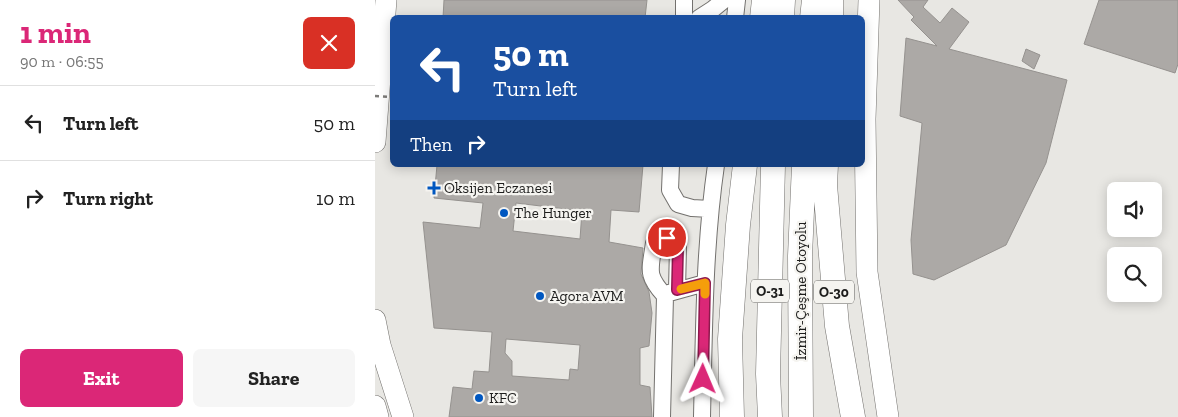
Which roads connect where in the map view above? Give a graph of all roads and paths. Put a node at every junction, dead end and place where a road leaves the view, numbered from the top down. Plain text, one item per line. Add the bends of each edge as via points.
1 (387, 0) edge
2 (685, 0) edge
3 (724, 0) edge
4 (737, 0) edge
5 (763, 0) edge
6 (783, 0) edge
7 (814, 0) edge
8 (831, 0) edge
9 (869, 0) edge
10 (375, 9) edge
11 (684, 15) edge
12 (704, 15) edge
13 (735, 15) edge
14 (762, 15) edge
15 (782, 15) edge
16 (812, 15) edge
17 (831, 15) edge
18 (384, 29) junction
19 (375, 96) edge
20 (390, 97) edge
21 (375, 142) edge
22 (671, 167) edge
23 (716, 167) edge
24 (745, 167) edge
25 (773, 167) edge
26 (803, 167) edge
27 (826, 175) edge
28 (710, 209) junction
29 (705, 283) junction
30 (375, 320) edge
31 (375, 406) edge
32 (379, 417) edge
33 (403, 417) edge
34 (662, 417) edge
35 (702, 417) edge
36 (732, 417) edge
37 (770, 417) edge
38 (801, 417) edge
39 (838, 417) edge
40 (853, 417) edge
41 (888, 417) edge

1 - 18 main road
2 - 11 street
3 - 12 street
4 - 13 street
5 - 14 highway
6 - 15 highway
7 - 16 highway
8 - 17 highway
9 - 41 main road via 865,120 867,272
10 - 18 main road
18 - 21 main road
19 - 20 path, bridge
22 - 28 street via 670,190 677,204
23 - 28 street
24 - 36 highway via 730,339
25 - 37 highway, İzmir-Çeşme Otoyolu / O-31
26 - 38 highway, İzmir-Çeşme Otoyolu
27 - 39 highway via 821,297
27 - 40 highway, O-30 via 837,326
28 - 29 street
29 - 34 street via 671,293
29 - 35 street
30 - 33 main road
31 - 32 main road

